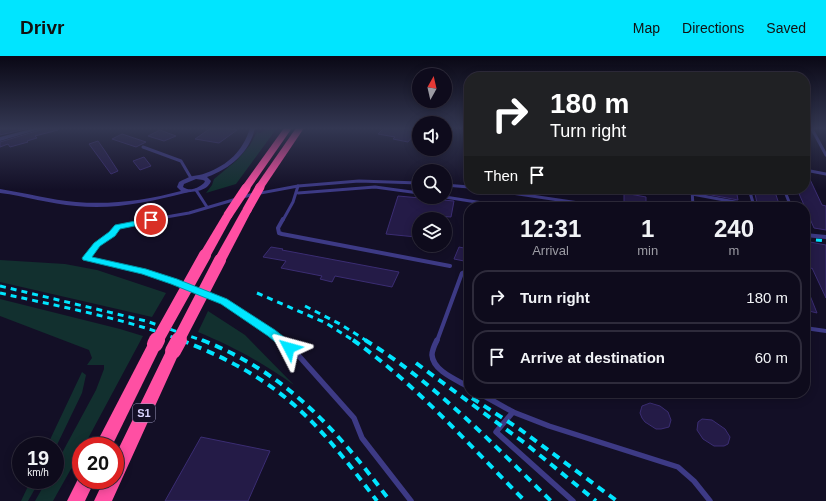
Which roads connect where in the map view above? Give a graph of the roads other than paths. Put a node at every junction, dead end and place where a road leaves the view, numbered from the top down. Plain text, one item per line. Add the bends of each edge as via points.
1 (148, 149) edge
2 (243, 149) edge
3 (272, 149) edge
4 (285, 149) edge
5 (219, 169) junction
6 (810, 171) edge
7 (826, 174) edge
8 (199, 177) junction
9 (191, 178) junction
10 (208, 181) junction
11 (182, 183) junction
12 (412, 183) edge
13 (298, 186) junction
14 (452, 186) edge
15 (464, 187) edge
16 (0, 190) edge
17 (196, 190) junction
18 (187, 191) junction
19 (412, 192) edge
20 (298, 193) junction
21 (519, 194) edge
22 (692, 194) joint
23 (160, 196) junction
24 (452, 198) edge
25 (476, 202) edge
26 (572, 202) edge
27 (693, 202) edge
28 (733, 202) edge
29 (207, 208) junction
30 (810, 235) edge
31 (826, 237) edge
32 (450, 266) dead end
33 (464, 272) edge
34 (810, 329) edge
35 (826, 331) edge
36 (464, 384) edge
37 (488, 398) edge
38 (513, 412) junction
39 (108, 437) edge
40 (124, 455) edge
41 (82, 489) edge
42 (108, 489) edge
43 (76, 501) edge
44 (103, 501) edge
45 (411, 501) edge
46 (573, 501) edge
47 (710, 501) edge

1 - 9 lane via 181,161
2 - 5 street
3 - 39 highway, S1, bridge via 228,215 205,255 155,344
4 - 40 highway, S1, bridge via 247,210 172,351
5 - 8 street
5 - 10 street
6 - 7 lane
8 - 9 street
8 - 10 street
9 - 11 street
10 - 17 street via 205,186
11 - 18 street via 181,189
11 - 23 street
12 - 13 lane via 361,181
13 - 20 lane
13 - 29 lane via 258,193
14 - 15 lane
16 - 23 street via 90,205 127,203
17 - 18 street
17 - 29 lane
18 - 23 street
19 - 20 lane via 376,187
20 - 32 lane via 278,228 282,234
21 - 26 lane
22 - 27 lane
22 - 28 lane
24 - 25 lane
29 - 45 lane via 118,227 97,244 86,258 174,281 224,302 272,333 298,355 354,418 362,438
30 - 31 lane
33 - 36 lane via 432,358 439,369
34 - 35 lane
37 - 38 lane
38 - 46 lane via 496,432
38 - 47 lane via 678,467 694,481
41 - 43 highway
42 - 44 highway

